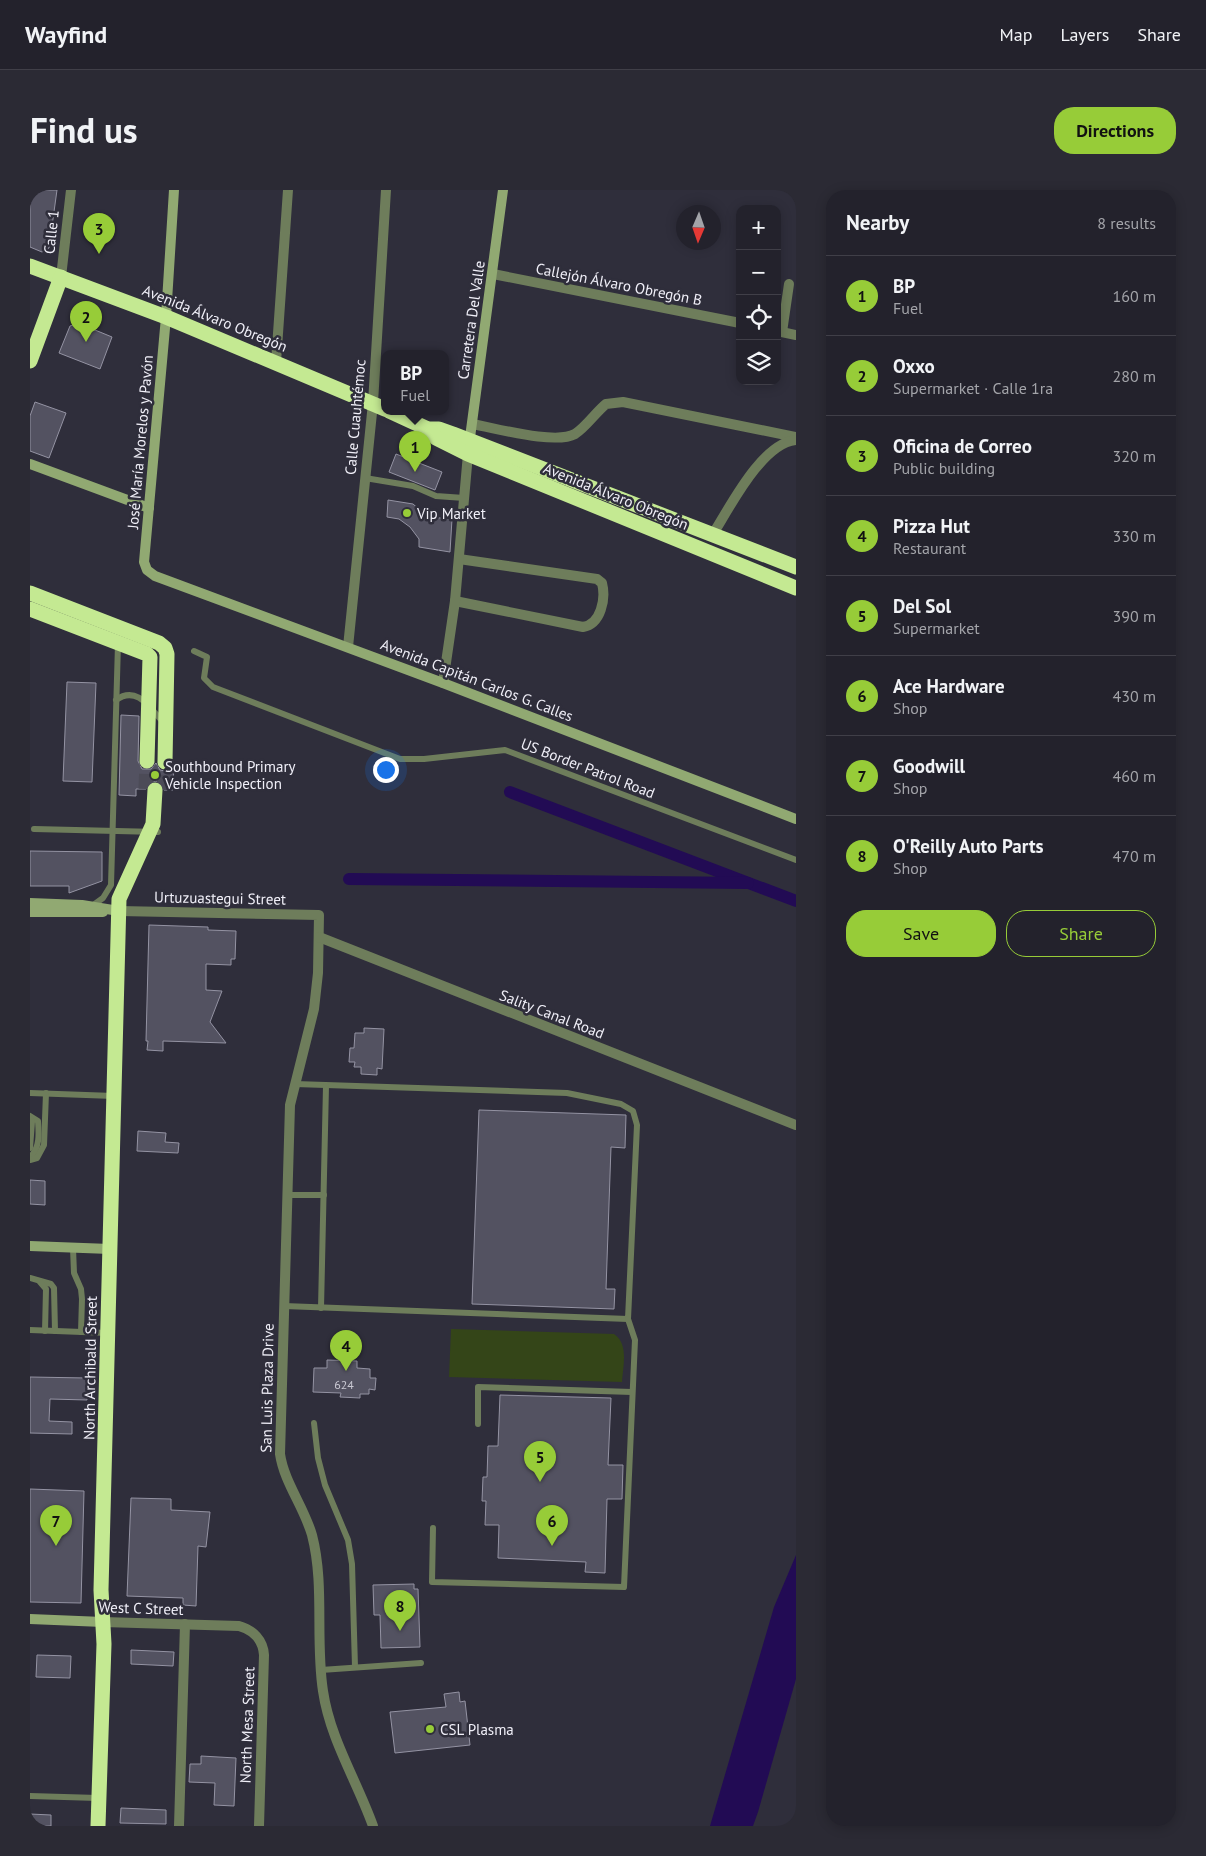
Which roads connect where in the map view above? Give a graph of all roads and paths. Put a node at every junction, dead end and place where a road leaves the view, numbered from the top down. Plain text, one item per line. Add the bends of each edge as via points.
1 (71, 190) edge
2 (174, 190) edge
3 (288, 190) edge
4 (386, 190) edge
5 (503, 190) edge
6 (30, 266) edge
7 (493, 274) junction
8 (61, 277) junction
9 (789, 284) dead end
10 (166, 317) junction
11 (736, 323) edge
12 (781, 327) edge
13 (781, 332) edge
14 (796, 335) edge
15 (30, 361) edge
16 (276, 362) junction
17 (379, 406) edge
18 (398, 415) edge
19 (472, 424) junction
20 (796, 438) edge
21 (468, 447) junction
22 (30, 464) edge
23 (365, 478) junction
24 (464, 498) junction
25 (149, 508) junction
26 (713, 534) junction
27 (459, 559) junction
28 (796, 567) edge
29 (147, 570) joint
30 (796, 588) edge
31 (30, 593) edge
32 (30, 601) edge
33 (454, 601) junction
34 (30, 608) edge
35 (118, 635) junction
36 (348, 647) junction
37 (194, 651) dead end
38 (444, 683) junction
39 (116, 700) junction
40 (157, 715) junction
41 (156, 762) tunnel mouth
42 (155, 789) tunnel mouth
43 (796, 819) edge
44 (34, 828) dead end
45 (112, 830) junction
46 (149, 831) junction
47 (796, 860) edge
48 (30, 904) edge
49 (120, 904) junction
50 (91, 906) junction
51 (30, 912) edge
52 (319, 937) junction
53 (295, 1084) junction
54 (326, 1086) junction
55 (30, 1093) edge
56 (46, 1094) junction
57 (114, 1096) junction
58 (30, 1117) edge
59 (796, 1125) edge
60 (30, 1148) edge
61 (30, 1158) edge
62 (287, 1195) junction
63 (324, 1195) junction
64 (30, 1246) edge
65 (73, 1248) junction
66 (110, 1249) junction
67 (30, 1278) edge
68 (38, 1279) junction
69 (284, 1306) junction
70 (321, 1308) junction
71 (628, 1319) junction
72 (30, 1330) edge
73 (45, 1331) junction
74 (55, 1331) junction
75 (81, 1332) junction
76 (108, 1333) junction
77 (632, 1392) junction
78 (314, 1423) dead end
79 (478, 1424) dead end
80 (434, 1528) dead end
81 (30, 1619) edge
82 (103, 1622) junction
83 (185, 1624) junction
84 (250, 1630) joint
85 (421, 1663) dead end
86 (355, 1667) junction
87 (321, 1670) junction
88 (30, 1796) edge
89 (99, 1798) junction
90 (98, 1826) edge
91 (179, 1826) edge
92 (259, 1826) edge
93 (373, 1826) edge

1 - 8 street, Calle 1
2 - 10 street, José María Morelos y Pavón
3 - 16 street
4 - 17 street, Calle Cuauhtémoc
5 - 7 street, Carretera Del Valle
6 - 8 highway, Avenida Álvaro Obregón
7 - 11 street, Callejón Álvaro Obregón B
7 - 19 street, Carretera Del Valle
8 - 10 highway, Avenida Álvaro Obregón
8 - 15 highway
9 - 12 street
10 - 16 highway, Avenida Álvaro Obregón
10 - 25 street, José María Morelos y Pavón
13 - 14 street
16 - 17 highway, Avenida Álvaro Obregón
17 - 23 street, Calle Cuauhtémoc
18 - 21 highway, Avenida Álvaro Obregón via 428,429 439,429
19 - 20 street via 565,437 577,433 606,404 623,402
19 - 21 street, Carretera Del Valle
20 - 26 street via 771,451 744,485
21 - 24 street
21 - 26 highway, Avenida Álvaro Obregón
21 - 30 highway, Avenida Álvaro Obregón
22 - 25 street
23 - 24 lane via 413,486 436,496
23 - 36 street, Calle Cuauhtémoc
24 - 27 street
25 - 29 street, José María Morelos y Pavón via 144,562
26 - 28 highway, Avenida Álvaro Obregón
27 - 33 street
27 - 33 street via 597,579 602,583 604,597 593,626 584,627
29 - 36 street, Avenida Capitán Carlos G. Calles via 155,576
31 - 35 highway
32 - 35 highway
33 - 38 street
34 - 35 highway
35 - 39 lane
35 - 40 highway via 157,651
36 - 38 street, Avenida Capitán Carlos G. Calles
37 - 47 lane, US Border Patrol Road via 207,657 204,678 213,687 400,759 505,750
38 - 43 street, Avenida Capitán Carlos G. Calles
39 - 40 lane via 122,695 134,694
39 - 45 lane
40 - 41 highway
42 - 46 highway via 154,820
44 - 45 lane
45 - 46 lane
45 - 50 lane via 111,885 103,898
46 - 49 highway
48 - 50 street, Urtuzuastegui Street
49 - 50 street, Urtuzuastegui Street
49 - 51 street, Urtuzuastegui Street via 82,914
49 - 52 street, Urtuzuastegui Street via 319,915
49 - 57 highway, North Archibald Street
52 - 53 street, San Luis Plaza Drive via 314,1009
52 - 59 street, Sality Canal Road
53 - 54 lane
53 - 62 street, San Luis Plaza Drive via 290,1106
54 - 63 lane
54 - 71 lane via 567,1093 621,1104 633,1111 637,1125
55 - 56 lane
56 - 57 lane
56 - 61 lane via 44,1145 37,1158
57 - 66 highway, North Archibald Street
58 - 60 lane
58 - 61 lane via 38,1121 39,1128 38,1144
62 - 63 lane
62 - 69 street, San Luis Plaza Drive
63 - 70 lane
64 - 65 street
65 - 66 street
65 - 75 lane via 74,1272 82,1299
66 - 76 highway, North Archibald Street
67 - 68 lane
68 - 73 lane via 46,1289
68 - 74 lane via 51,1284 56,1292
69 - 70 lane
69 - 87 street, San Luis Plaza Drive via 281,1464 312,1535
70 - 71 lane
71 - 77 lane via 635,1340
72 - 73 lane
73 - 74 lane
74 - 75 lane
75 - 76 lane
76 - 82 highway, North Archibald Street via 101,1590
77 - 79 lane via 478,1387
77 - 80 lane via 624,1587 432,1582
78 - 86 lane via 325,1485 348,1540 352,1564
81 - 82 street, West C Street
82 - 83 street, West C Street
82 - 89 highway, North Archibald Street
83 - 84 street, West C Street via 239,1626
83 - 91 street
84 - 92 street, North Mesa Street via 264,1649
85 - 86 lane
86 - 87 lane
87 - 93 street, San Luis Plaza Drive via 330,1724
88 - 89 lane
89 - 90 highway, North Archibald Street

